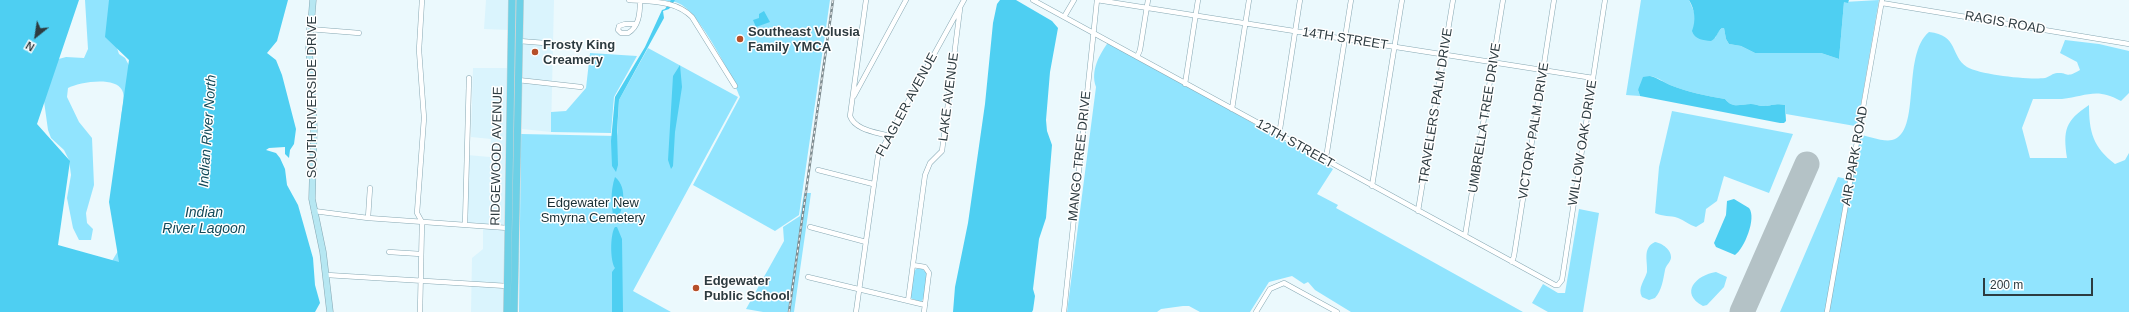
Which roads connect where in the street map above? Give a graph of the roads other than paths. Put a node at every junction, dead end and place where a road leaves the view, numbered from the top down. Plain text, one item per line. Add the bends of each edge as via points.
1 (313, 0) edge
2 (422, 0) edge
3 (512, 0) edge
4 (520, 0) edge
5 (629, 0) edge
6 (866, 0) edge
7 (906, 0) edge
8 (964, 0) edge
9 (1033, 0) edge
10 (1074, 0) edge
11 (1097, 0) edge
12 (1148, 0) edge
13 (1198, 0) edge
14 (1249, 0) edge
15 (1300, 0) edge
16 (1351, 0) edge
17 (1402, 0) edge
18 (1452, 0) edge
19 (1503, 0) edge
20 (1554, 0) edge
21 (1605, 0) edge
22 (640, 1) edge
23 (1882, 1) edge
24 (961, 5) junction
25 (1146, 8) junction
26 (1196, 16) junction
27 (1064, 17) junction
28 (636, 24) dead end
29 (1246, 24) junction
30 (309, 29) junction
31 (1295, 31) junction
32 (359, 33) dead end
33 (1092, 33) junction
34 (511, 37) junction
35 (1345, 39) junction
36 (519, 41) junction
37 (2129, 44) edge
38 (570, 45) dead end
39 (1395, 47) junction
40 (1444, 55) junction
41 (1137, 57) junction
42 (1494, 62) junction
43 (1543, 70) junction
44 (469, 78) dead end
45 (1593, 78) junction
46 (518, 80) junction
47 (510, 83) junction
48 (1185, 84) junction
49 (735, 86) dead end
50 (580, 87) dead end
51 (852, 99) junction
52 (1232, 109) junction
53 (517, 130) junction
54 (1278, 134) junction
55 (889, 136) junction
56 (1324, 160) junction
57 (509, 170) junction
58 (818, 170) dead end
59 (873, 184) junction
60 (1372, 186) junction
61 (370, 188) dead end
62 (1418, 211) junction
63 (314, 212) junction
64 (368, 218) junction
65 (422, 222) junction
66 (516, 222) junction
67 (465, 226) junction
68 (810, 227) dead end
69 (508, 230) junction
70 (1465, 236) junction
71 (866, 242) junction
72 (389, 252) dead end
73 (421, 254) junction
74 (1512, 262) junction
75 (913, 265) junction
76 (327, 274) junction
77 (808, 277) dead end
78 (515, 278) junction
79 (421, 282) junction
80 (1558, 285) joint
81 (507, 286) junction
82 (860, 290) junction
83 (908, 301) junction
84 (925, 305) junction
85 (330, 312) edge
86 (420, 312) edge
87 (506, 312) edge
88 (514, 312) edge
89 (856, 312) edge
90 (924, 312) edge
91 (1064, 312) edge
92 (1256, 312) edge
93 (1337, 312) edge
94 (1827, 312) edge

1 - 30 street, SOUTH RIVERSIDE DRIVE
2 - 65 street via 419,50 424,118 417,213
3 - 34 main road, RIDGEWOOD AVENUE
4 - 36 main road, RIDGEWOOD AVENUE
5 - 22 street
6 - 51 street
7 - 51 street
8 - 24 street, FLAGLER AVENUE
9 - 27 street, 12TH STREET
10 - 27 street
11 - 25 street, 14TH STREET
11 - 33 street, MANGO TREE DRIVE
12 - 25 street
13 - 26 street
14 - 29 street
15 - 31 street
16 - 35 street
17 - 39 street
18 - 40 street, TRAVELERS PALM DRIVE
19 - 42 street, UMBRELLA TREE DRIVE
20 - 43 street, VICTORY PALM DRIVE
21 - 45 street, WILLOW OAK DRIVE
22 - 28 street
22 - 49 street via 671,3 681,7 692,17
23 - 37 street, RAGIS ROAD
23 - 94 street, AIR PARK ROAD
24 - 55 street, FLAGLER AVENUE
24 - 75 street, LAKE AVENUE via 942,151 930,163 925,175
25 - 26 street, 14TH STREET
25 - 41 street
26 - 29 street, 14TH STREET
26 - 48 street
27 - 33 street, 12TH STREET
29 - 31 street, 14TH STREET
29 - 52 street
30 - 32 street
30 - 63 street, SOUTH RIVERSIDE DRIVE via 314,128
31 - 35 street, 14TH STREET
31 - 54 street
33 - 41 street, 12TH STREET
33 - 91 street, MANGO TREE DRIVE
34 - 46 main road via 514,46 514,74
34 - 47 main road, RIDGEWOOD AVENUE
35 - 39 street, 14TH STREET
35 - 56 street via 1328,152
36 - 38 street
36 - 46 main road, RIDGEWOOD AVENUE
39 - 40 street, 14TH STREET
39 - 60 street
40 - 42 street, 14TH STREET
40 - 62 street, TRAVELERS PALM DRIVE
41 - 48 street, 12TH STREET
42 - 43 street, 14TH STREET
42 - 70 street, UMBRELLA TREE DRIVE
43 - 45 street, 14TH STREET
43 - 74 street, VICTORY PALM DRIVE
44 - 67 street
45 - 80 street, WILLOW OAK DRIVE via 1562,280
46 - 50 street
46 - 53 main road, RIDGEWOOD AVENUE
47 - 53 main road via 514,91 514,123
47 - 57 main road, RIDGEWOOD AVENUE
48 - 52 street, 12TH STREET
51 - 55 street via 850,116 855,124
52 - 54 street, 12TH STREET
53 - 66 main road, RIDGEWOOD AVENUE
54 - 56 street, 12TH STREET
55 - 59 street, FLAGLER AVENUE via 878,156
56 - 60 street, 12TH STREET
57 - 66 main road via 512,177 512,217
57 - 69 main road, RIDGEWOOD AVENUE
58 - 59 street
59 - 71 street, FLAGLER AVENUE
60 - 62 street, 12TH STREET
61 - 64 street
62 - 70 street, 12TH STREET
63 - 64 street
63 - 76 street, SOUTH RIVERSIDE DRIVE
64 - 65 street
65 - 67 street
65 - 73 street
66 - 78 main road, RIDGEWOOD AVENUE
67 - 69 street
68 - 71 street
69 - 78 main road via 512,236 511,273
69 - 81 main road, RIDGEWOOD AVENUE
70 - 74 street, 12TH STREET
71 - 82 street, FLAGLER AVENUE
72 - 73 street
73 - 79 street
74 - 80 street, 12TH STREET via 1551,284
75 - 83 street, LAKE AVENUE
75 - 84 street via 928,269
76 - 79 street
76 - 85 street, SOUTH RIVERSIDE DRIVE
77 - 82 street
78 - 88 main road, RIDGEWOOD AVENUE
79 - 81 street
79 - 86 street
81 - 87 main road, RIDGEWOOD AVENUE
82 - 83 street
82 - 89 street, FLAGLER AVENUE
83 - 84 street
84 - 90 street
92 - 93 street via 1270,289 1284,283

